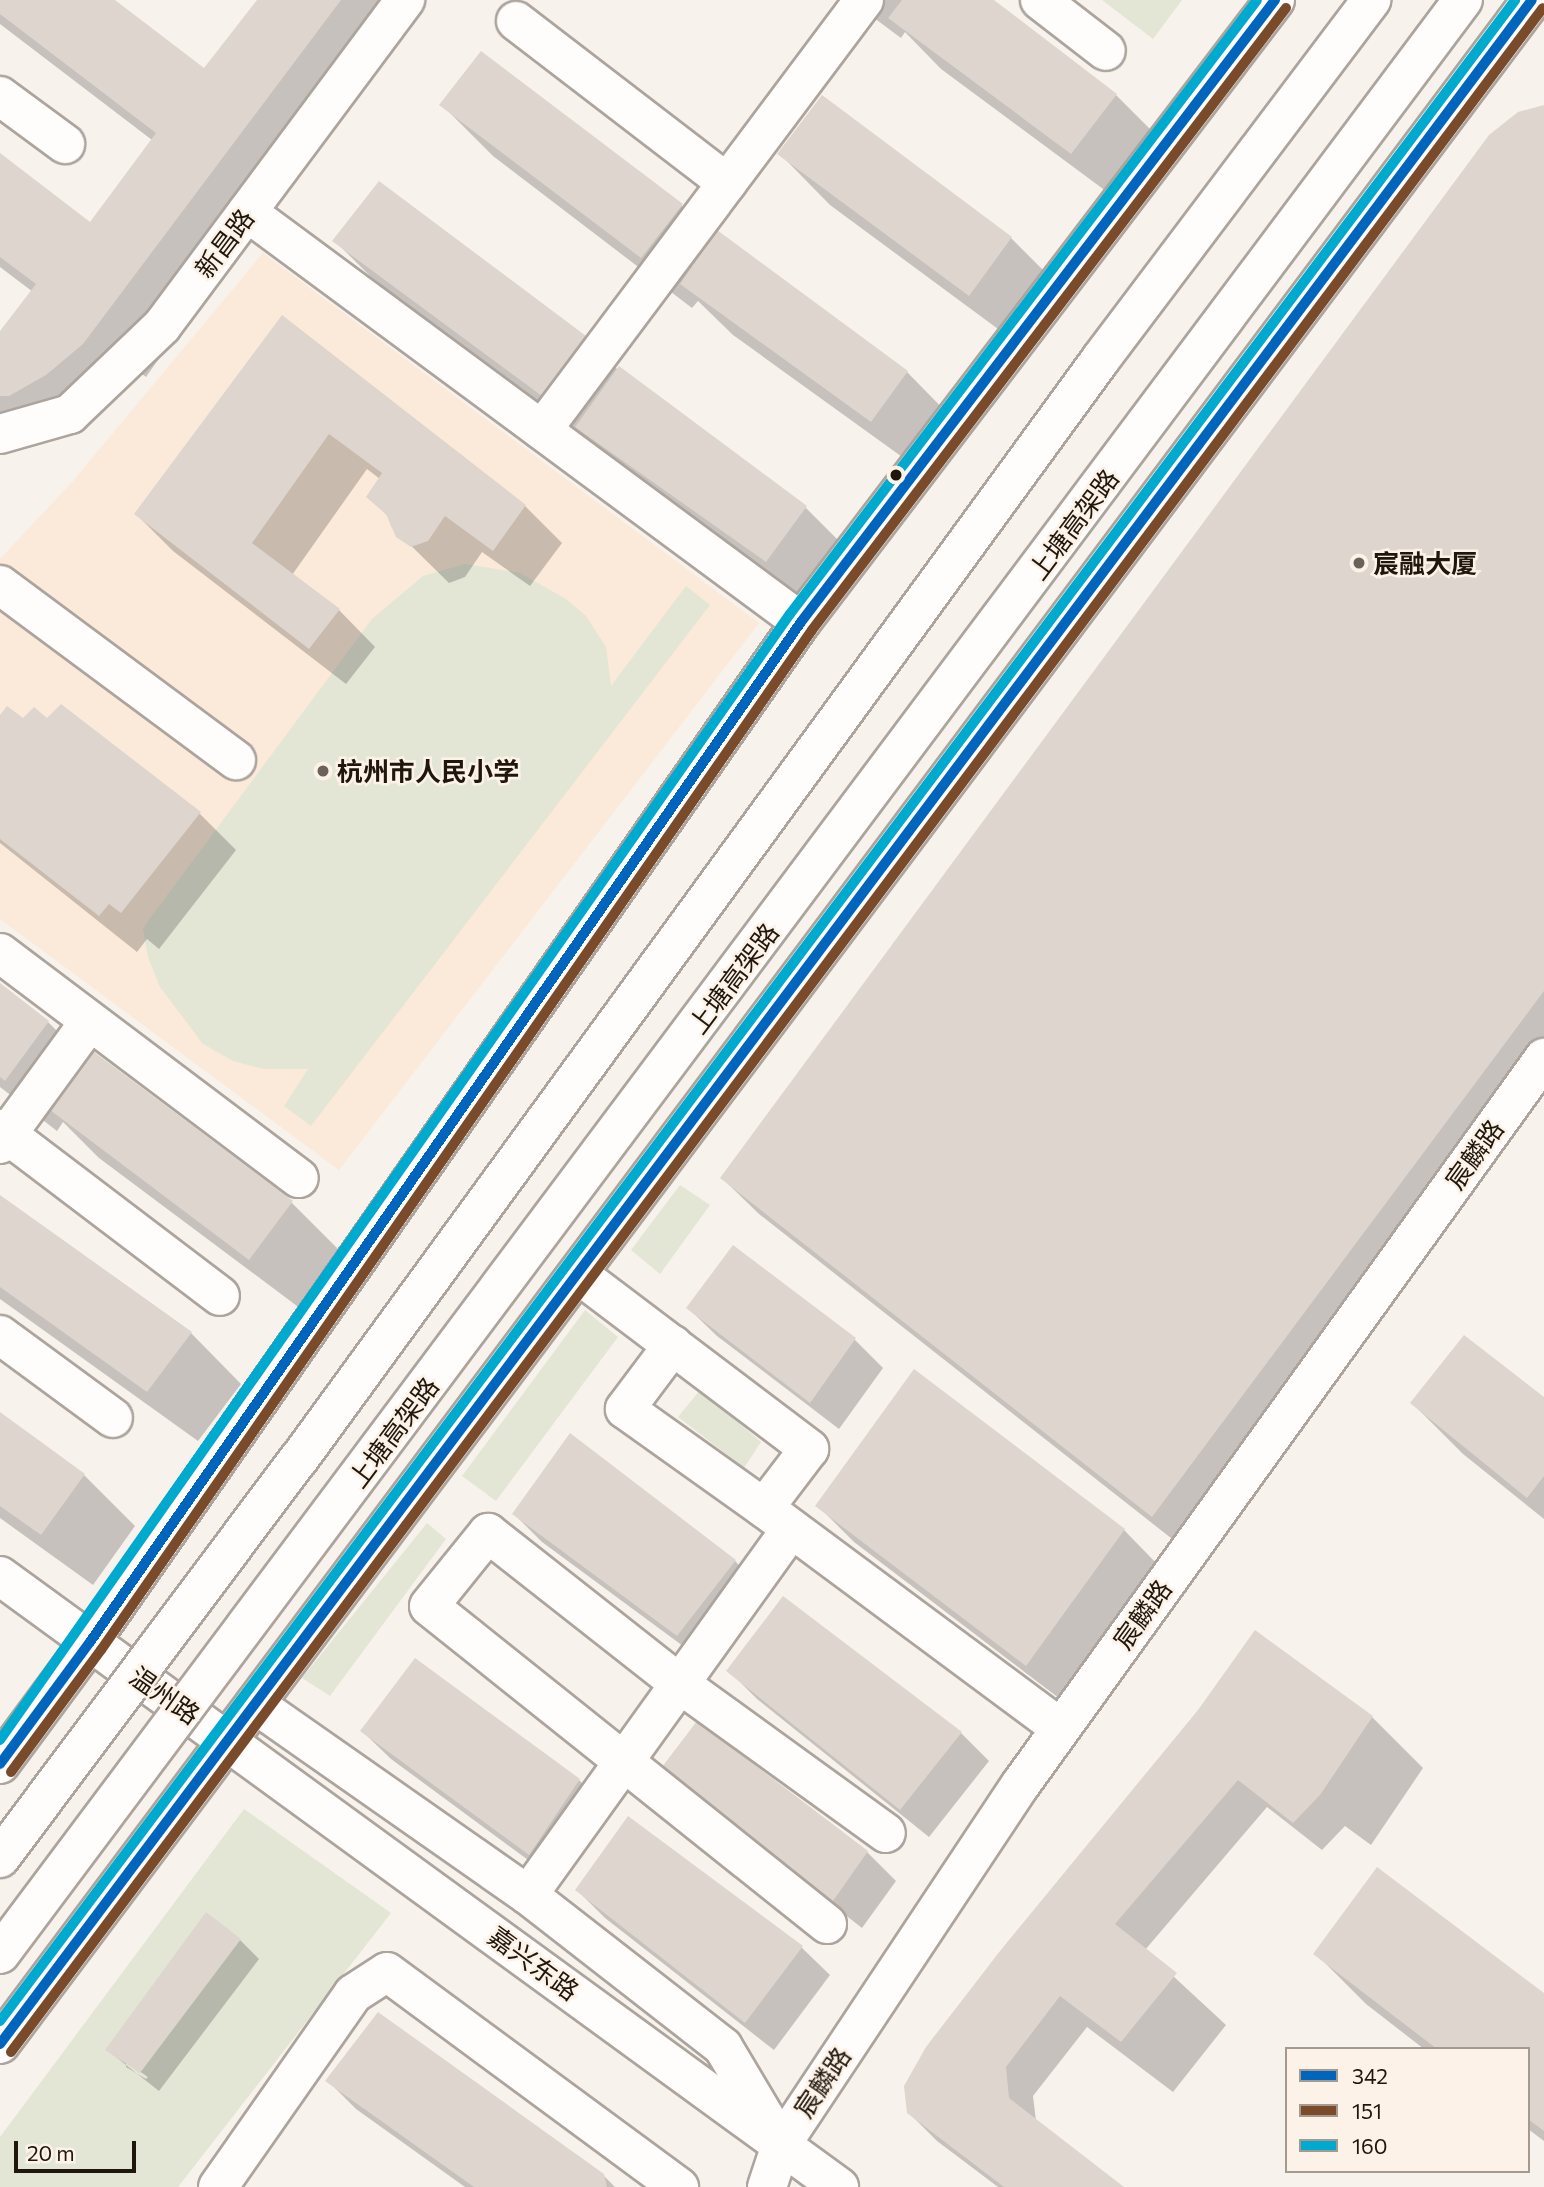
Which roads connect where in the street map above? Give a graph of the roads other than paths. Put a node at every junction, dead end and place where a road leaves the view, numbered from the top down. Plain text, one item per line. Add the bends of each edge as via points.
1 (405, 0) edge
2 (864, 0) edge
3 (1040, 0) edge
4 (1275, 0) edge
5 (1371, 0) edge
6 (1463, 0) edge
7 (1532, 0) edge
8 (516, 21) dead end
9 (1107, 51) dead end
10 (0, 96) edge
11 (65, 144) dead end
12 (727, 183) junction
13 (247, 212) junction
14 (13, 430) edge
15 (542, 430) junction
16 (0, 460) edge
17 (0, 585) edge
18 (801, 622) junction
19 (236, 760) dead end
20 (0, 954) edge
21 (90, 1021) junction
22 (1544, 1058) edge
23 (2, 1136) edge
24 (299, 1178) dead end
25 (578, 1273) junction
26 (220, 1296) dead end
27 (0, 1335) edge
28 (673, 1345) junction
29 (113, 1418) dead end
30 (778, 1519) junction
31 (0, 1576) edge
32 (90, 1642) junction
33 (680, 1684) junction
34 (255, 1704) junction
35 (1060, 1728) junction
36 (229, 1740) junction
37 (625, 1761) junction
38 (0, 1764) edge
39 (886, 1833) dead end
40 (0, 1858) edge
41 (528, 1895) junction
42 (827, 1924) dead end
43 (0, 1954) edge
44 (0, 2044) edge
45 (781, 2145) junction
46 (218, 2187) edge
47 (679, 2187) edge
48 (767, 2187) edge
49 (839, 2187) edge

1 - 13 main road, 新昌路
2 - 12 main road
3 - 9 main road
4 - 18 main road
5 - 40 main road, bridge via 1100,360 299,1459
6 - 43 main road, 上塘高架路, bridge
7 - 25 main road
8 - 12 main road
10 - 11 main road
12 - 15 main road
13 - 14 main road, 新昌路 via 162,326 69,414
13 - 15 main road
14 - 16 main road
15 - 18 main road
17 - 19 main road
18 - 32 main road
20 - 21 main road
21 - 23 main road
21 - 24 main road
22 - 35 main road, 宸麟路
23 - 26 main road
25 - 28 main road
25 - 34 main road
27 - 29 main road
28 - 30 main road via 809,1449
28 - 30 main road via 625,1409
30 - 33 main road
30 - 35 main road
31 - 32 main road, 温州路
32 - 36 main road, 温州路
32 - 38 main road
33 - 37 main road
33 - 37 main road via 488,1533 429,1606
33 - 39 main road
34 - 36 main road
34 - 41 main road
35 - 45 main road, 宸麟路
36 - 44 main road
36 - 45 main road, 嘉兴东路
37 - 41 main road
37 - 42 main road
41 - 45 main road via 723,2047
45 - 48 main road, 宸麟路
45 - 49 main road, 嘉兴东路
46 - 47 main road via 353,1994 387,1972

